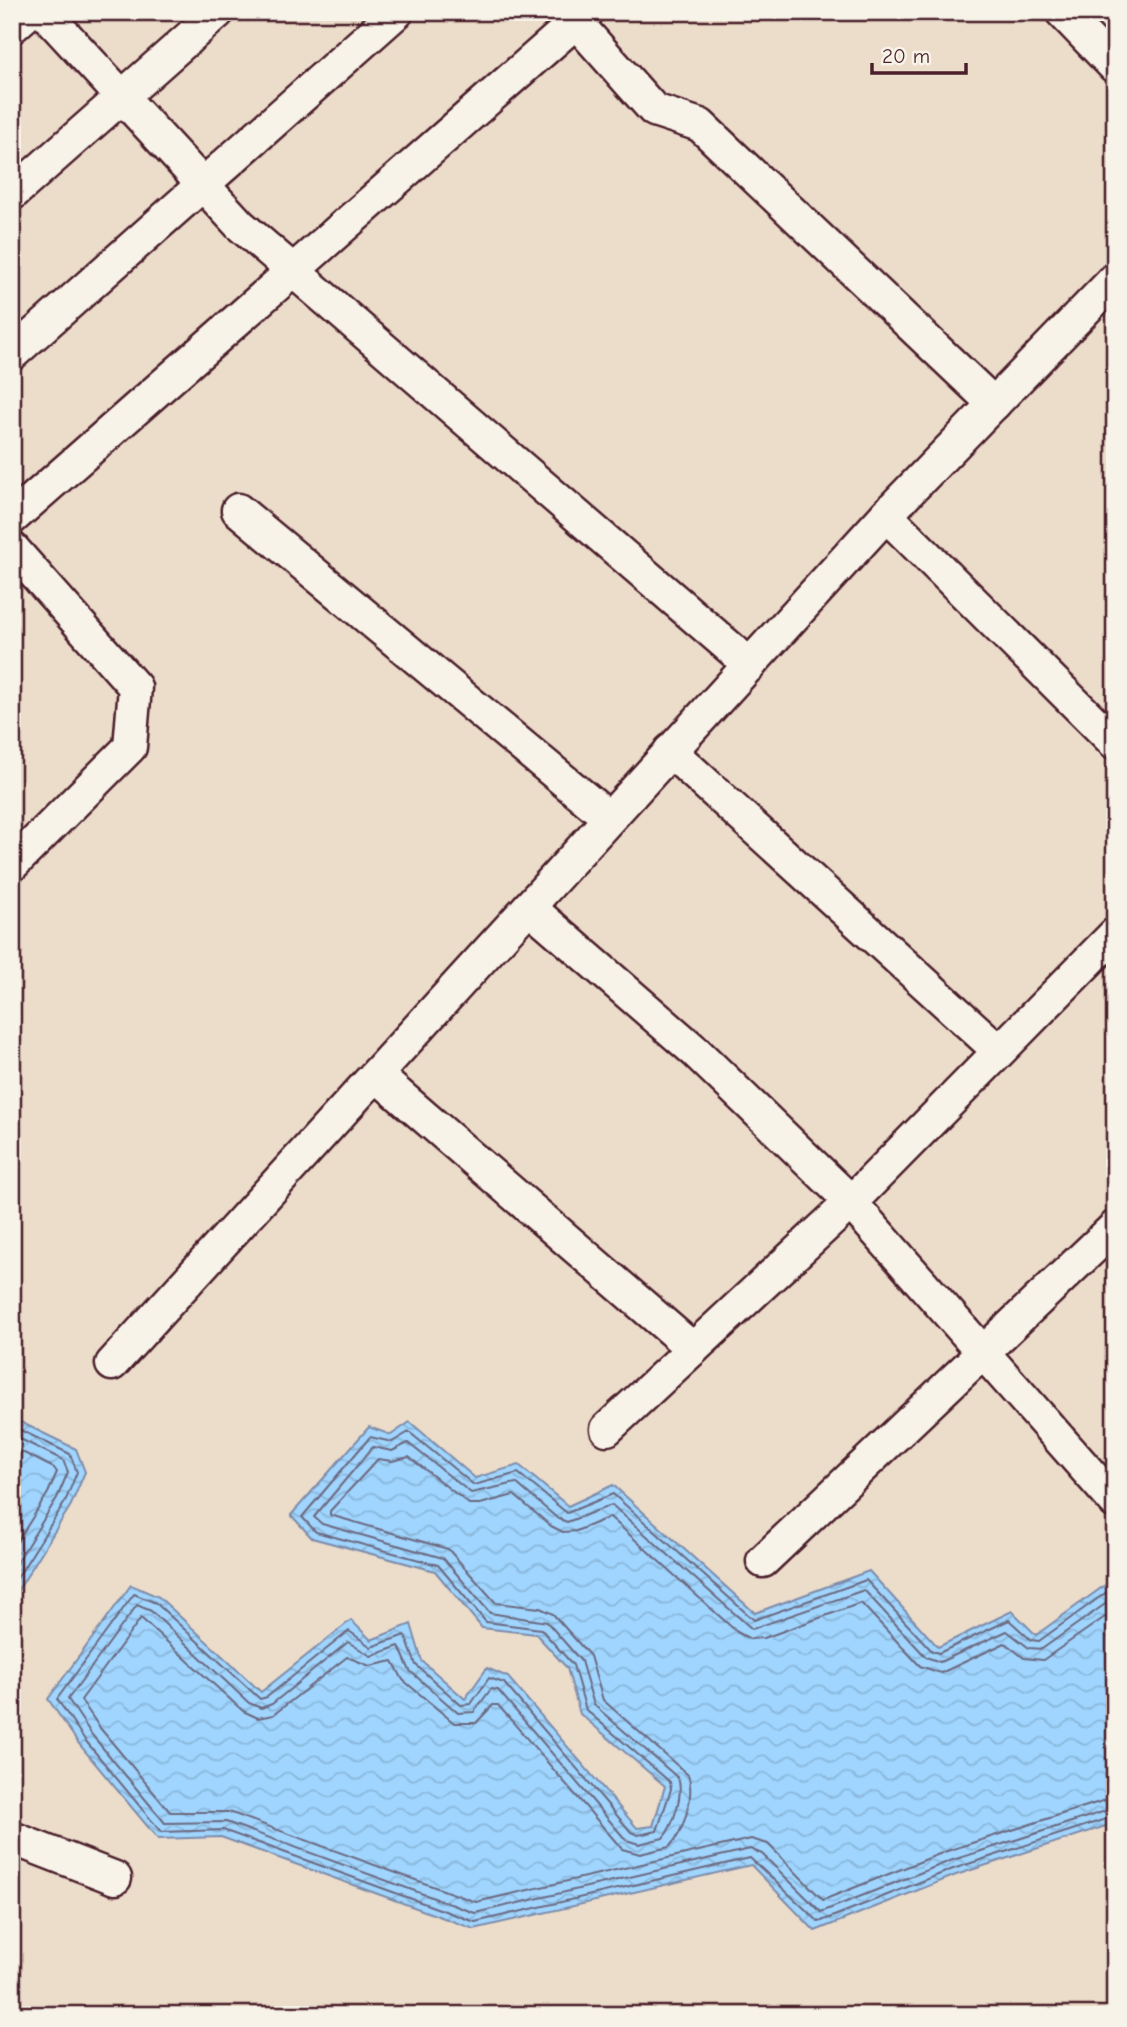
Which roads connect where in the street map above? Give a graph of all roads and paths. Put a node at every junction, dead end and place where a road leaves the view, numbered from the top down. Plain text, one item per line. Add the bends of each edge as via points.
1 (29, 12) edge
2 (44, 12) edge
3 (218, 12) edge
4 (397, 12) edge
5 (1062, 12) edge
6 (577, 16) edge
7 (12, 27) edge
8 (1115, 67) edge
9 (122, 97) junction
10 (203, 185) junction
11 (12, 194) edge
12 (293, 271) junction
13 (1115, 279) edge
14 (12, 354) edge
15 (994, 404) junction
16 (238, 510) dead end
17 (886, 515) junction
18 (12, 518) edge
19 (12, 548) edge
20 (750, 665) junction
21 (1115, 743) edge
22 (670, 751) junction
23 (609, 818) junction
24 (12, 865) edge
25 (529, 907) junction
26 (1115, 934) edge
27 (999, 1051) junction
28 (376, 1075) junction
29 (850, 1202) junction
30 (1115, 1227) edge
31 (693, 1349) junction
32 (983, 1352) junction
33 (112, 1364) dead end
34 (607, 1429) dead end
35 (1115, 1502) edge
36 (763, 1561) dead end
37 (12, 1838) edge
38 (115, 1878) dead end

1 - 7 street
2 - 9 street
3 - 9 street
4 - 10 street
5 - 8 street
6 - 12 street
6 - 15 street via 654,110 700,125
9 - 10 street
9 - 11 street
10 - 12 street
10 - 14 street
12 - 18 street
12 - 20 street
13 - 15 street
15 - 17 street
16 - 23 street
17 - 20 street
17 - 21 street
19 - 24 street via 135,687 130,747
20 - 22 street
22 - 23 street
22 - 27 street
23 - 25 street
25 - 28 street
25 - 29 street via 696,1052
26 - 27 street
27 - 29 street
28 - 31 street
28 - 33 street
29 - 31 street
29 - 32 street
30 - 32 street
31 - 34 street
32 - 35 street
32 - 36 street
37 - 38 street

